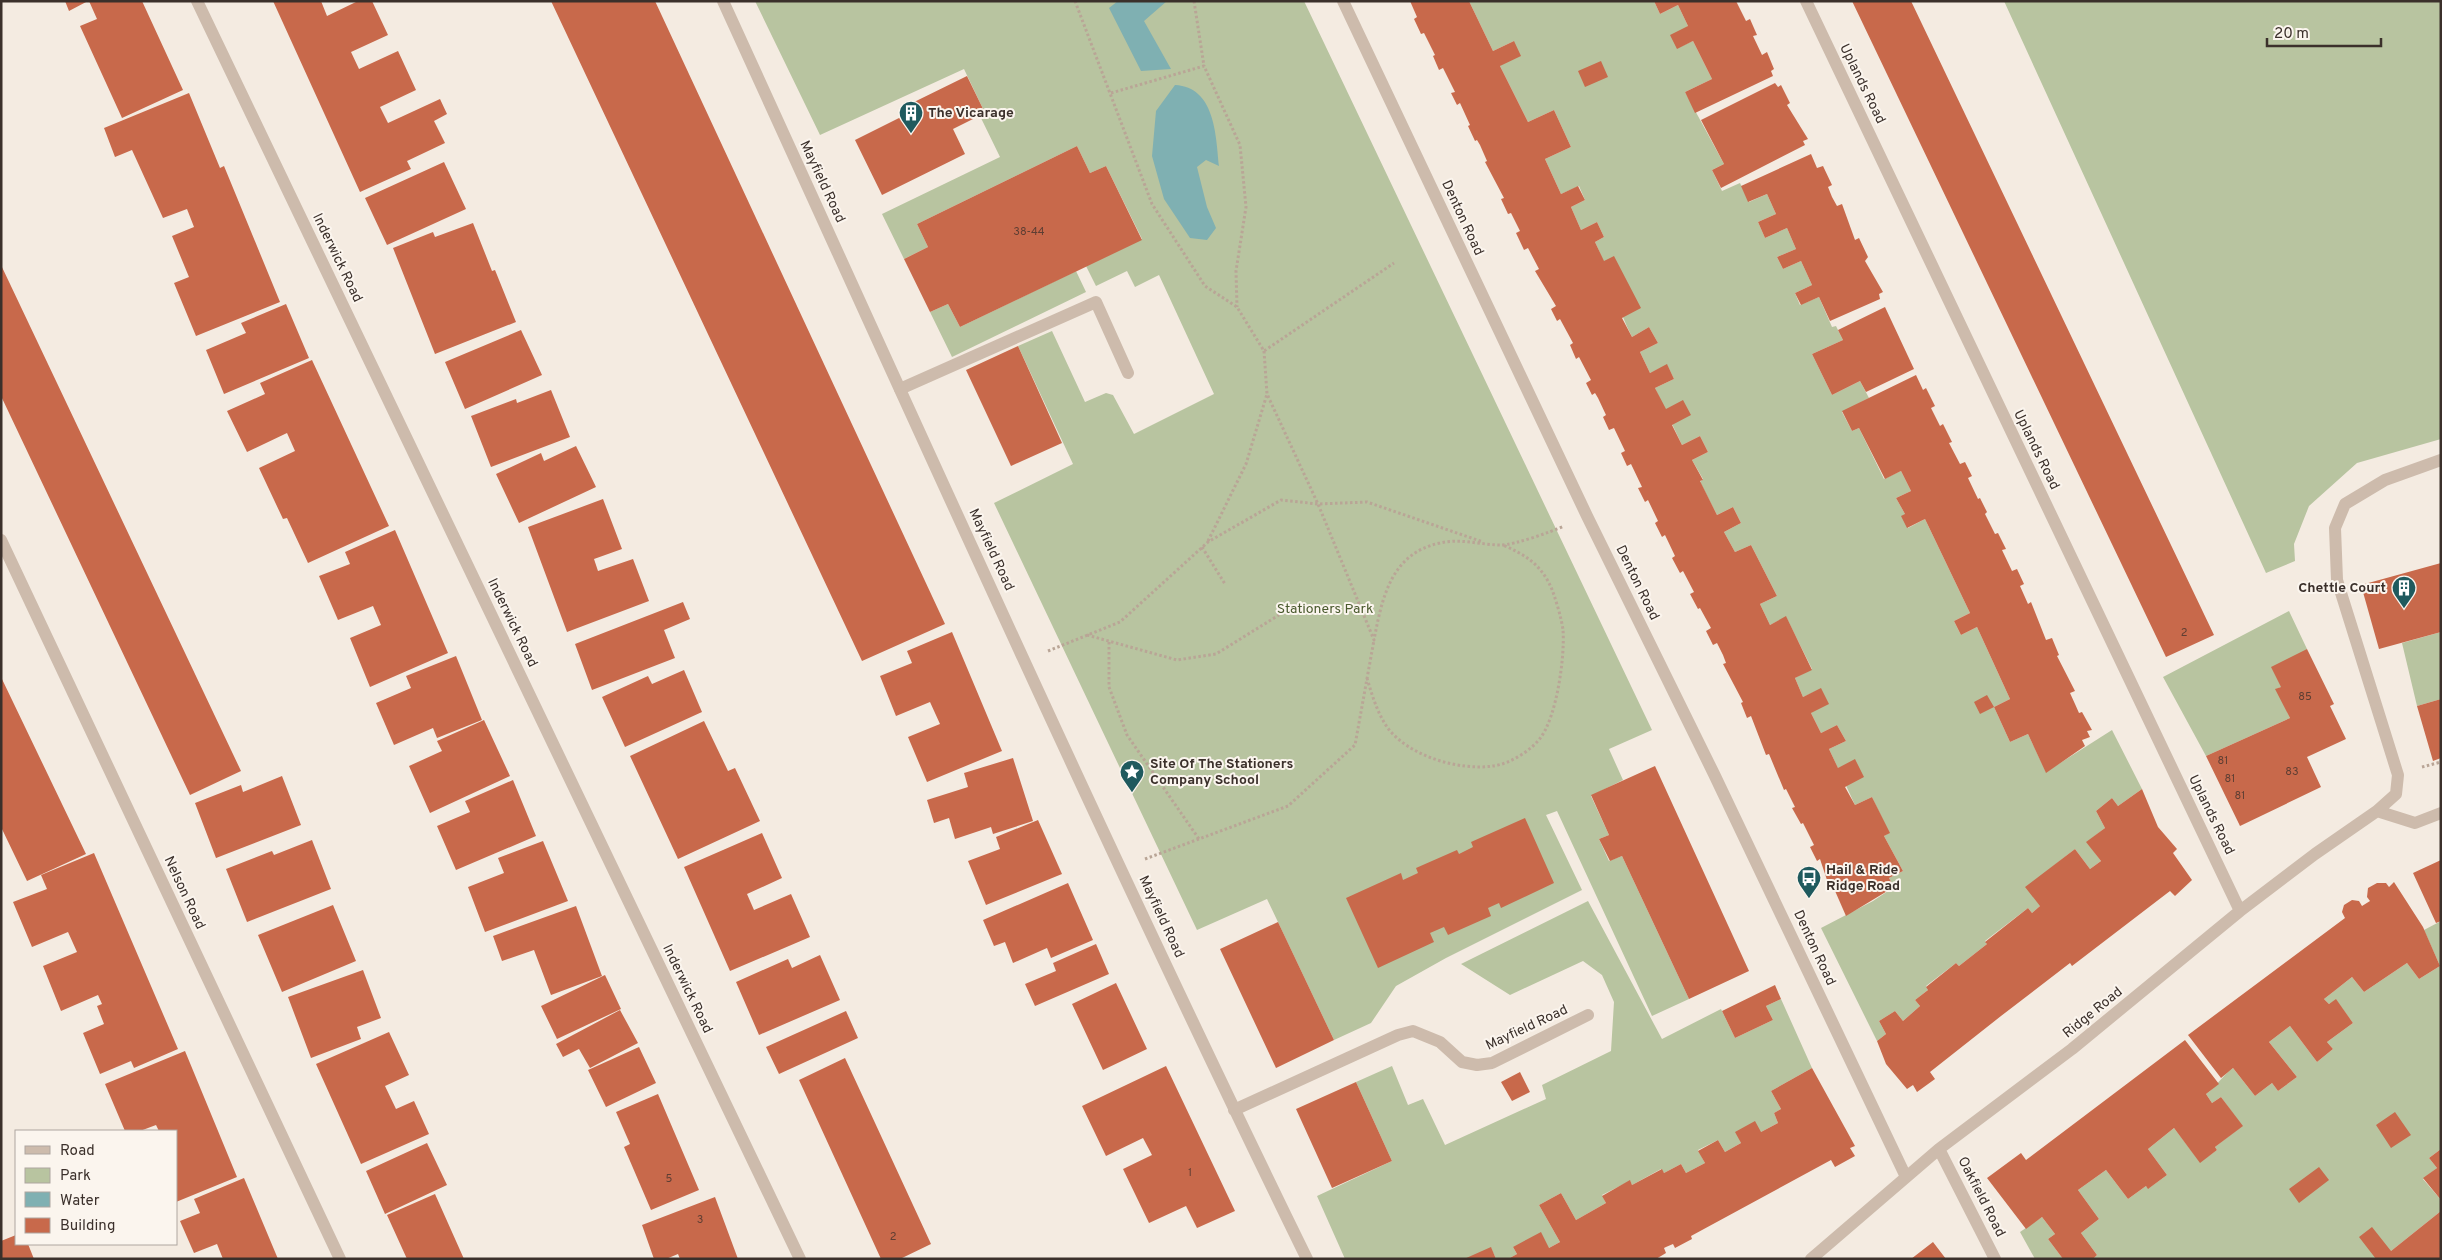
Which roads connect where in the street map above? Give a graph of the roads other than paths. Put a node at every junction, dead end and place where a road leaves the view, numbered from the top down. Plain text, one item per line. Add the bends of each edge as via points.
1 (196, 1) edge
2 (723, 1) edge
3 (1344, 1) edge
4 (1806, 1) edge
5 (1128, 373) dead end
6 (900, 389) junction
7 (2441, 460) edge
8 (1, 540) edge
9 (2377, 811) junction
10 (2441, 813) edge
11 (2240, 911) junction
12 (1588, 1015) dead end
13 (1234, 1110) junction
14 (1939, 1149) junction
15 (1906, 1177) junction
16 (340, 1259) edge
17 (800, 1259) edge
18 (1307, 1259) edge
19 (1811, 1259) edge
20 (1995, 1259) edge

1 - 17 street, Inderwick Road
2 - 6 street, Mayfield Road
3 - 15 street, Denton Road via 1587,516
4 - 11 street, Uplands Road
5 - 6 street via 1096,302
6 - 13 street, Mayfield Road
7 - 9 street, Ridge Road via 2385,480 2345,504 2335,528 2337,580 2398,775 2396,794
8 - 16 street, Nelson Road
9 - 10 street via 2415,823
9 - 11 street, Ridge Road
11 - 14 street, Ridge Road via 2072,1049
12 - 13 street, Mayfield Road via 1492,1063 1462,1062 1453,1051 1427,1035 1413,1031 1398,1035
13 - 18 street, Mayfield Road
14 - 15 street, Ridge Road
14 - 20 street, Oakfield Road
15 - 19 street, Ridge Road

